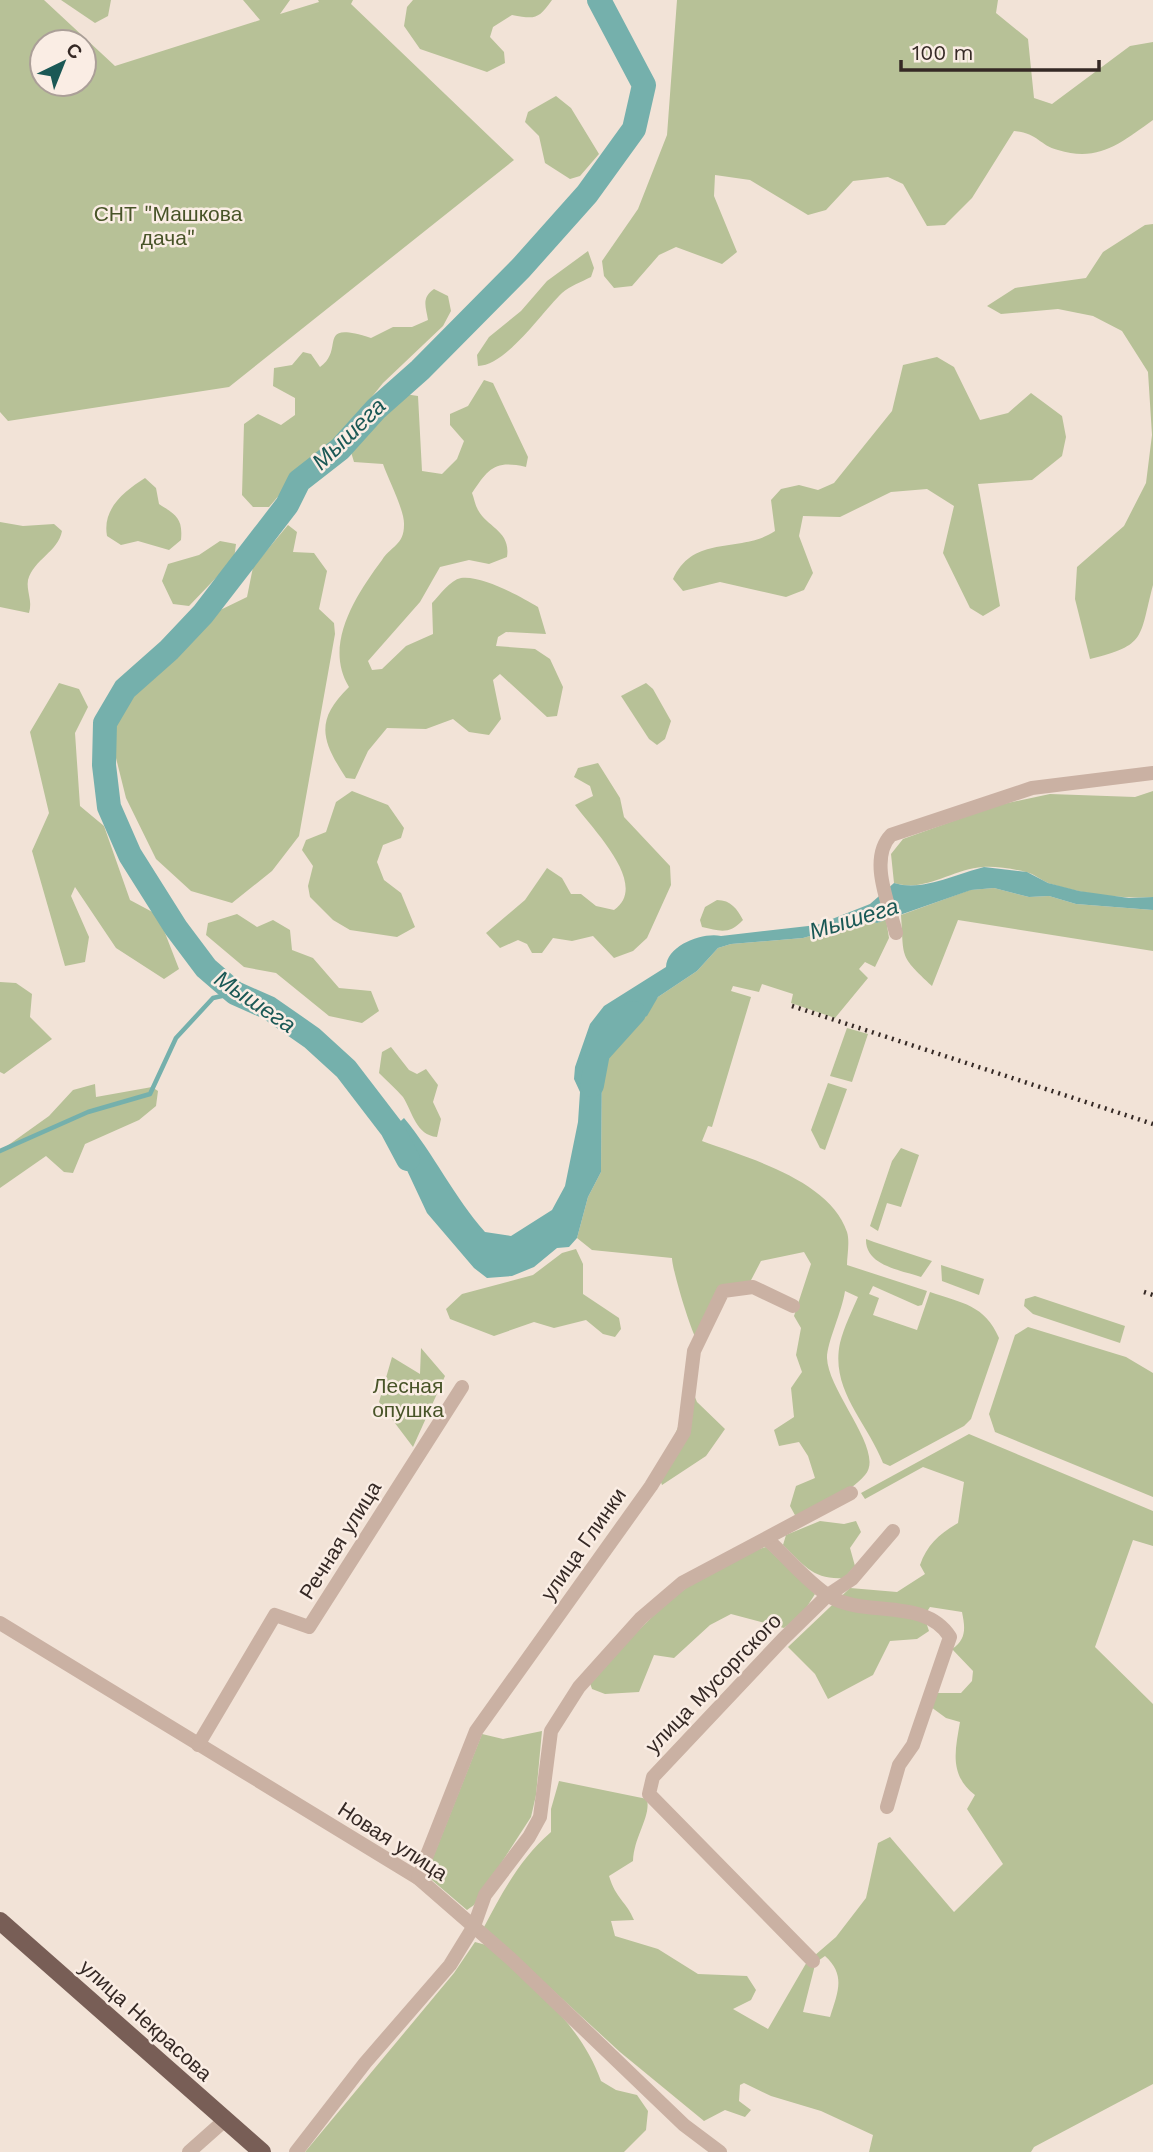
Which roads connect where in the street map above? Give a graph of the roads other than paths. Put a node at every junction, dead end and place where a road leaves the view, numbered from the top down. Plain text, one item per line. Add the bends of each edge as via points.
1 (1153, 773) edge
2 (896, 933) dead end
3 (793, 1306) dead end
4 (462, 1387) dead end
5 (851, 1493) dead end
6 (893, 1531) dead end
7 (768, 1540) junction
8 (828, 1595) junction
9 (0, 1623) edge
10 (198, 1745) junction
11 (887, 1807) dead end
12 (418, 1878) junction
13 (0, 1921) edge
14 (474, 1926) junction
15 (813, 1961) dead end
16 (225, 2120) junction
17 (189, 2152) edge
18 (262, 2152) edge
19 (296, 2152) edge
20 (720, 2152) edge

1 - 2 street via 1032,788 903,828 883,843 880,858
3 - 12 street, улица Глинки via 752,1287 723,1291 694,1351 684,1432 651,1486 477,1731
4 - 10 street, Речная улица via 309,1627 275,1615
5 - 7 street
6 - 8 street, улица Мусоргского via 852,1579
7 - 8 street
7 - 14 street via 682,1583 641,1618 579,1687 551,1731 540,1817 485,1895
8 - 11 street via 850,1605 932,1618 950,1637
8 - 15 street, улица Мусоргского via 653,1777 649,1794
9 - 10 street, Новая улица
10 - 12 street, Новая улица
12 - 14 street, Новая улица
13 - 16 main road, улица Некрасова
14 - 19 street via 450,1965
14 - 20 street, Новая улица via 684,2125
16 - 17 street
16 - 18 main road, улица Некрасова

